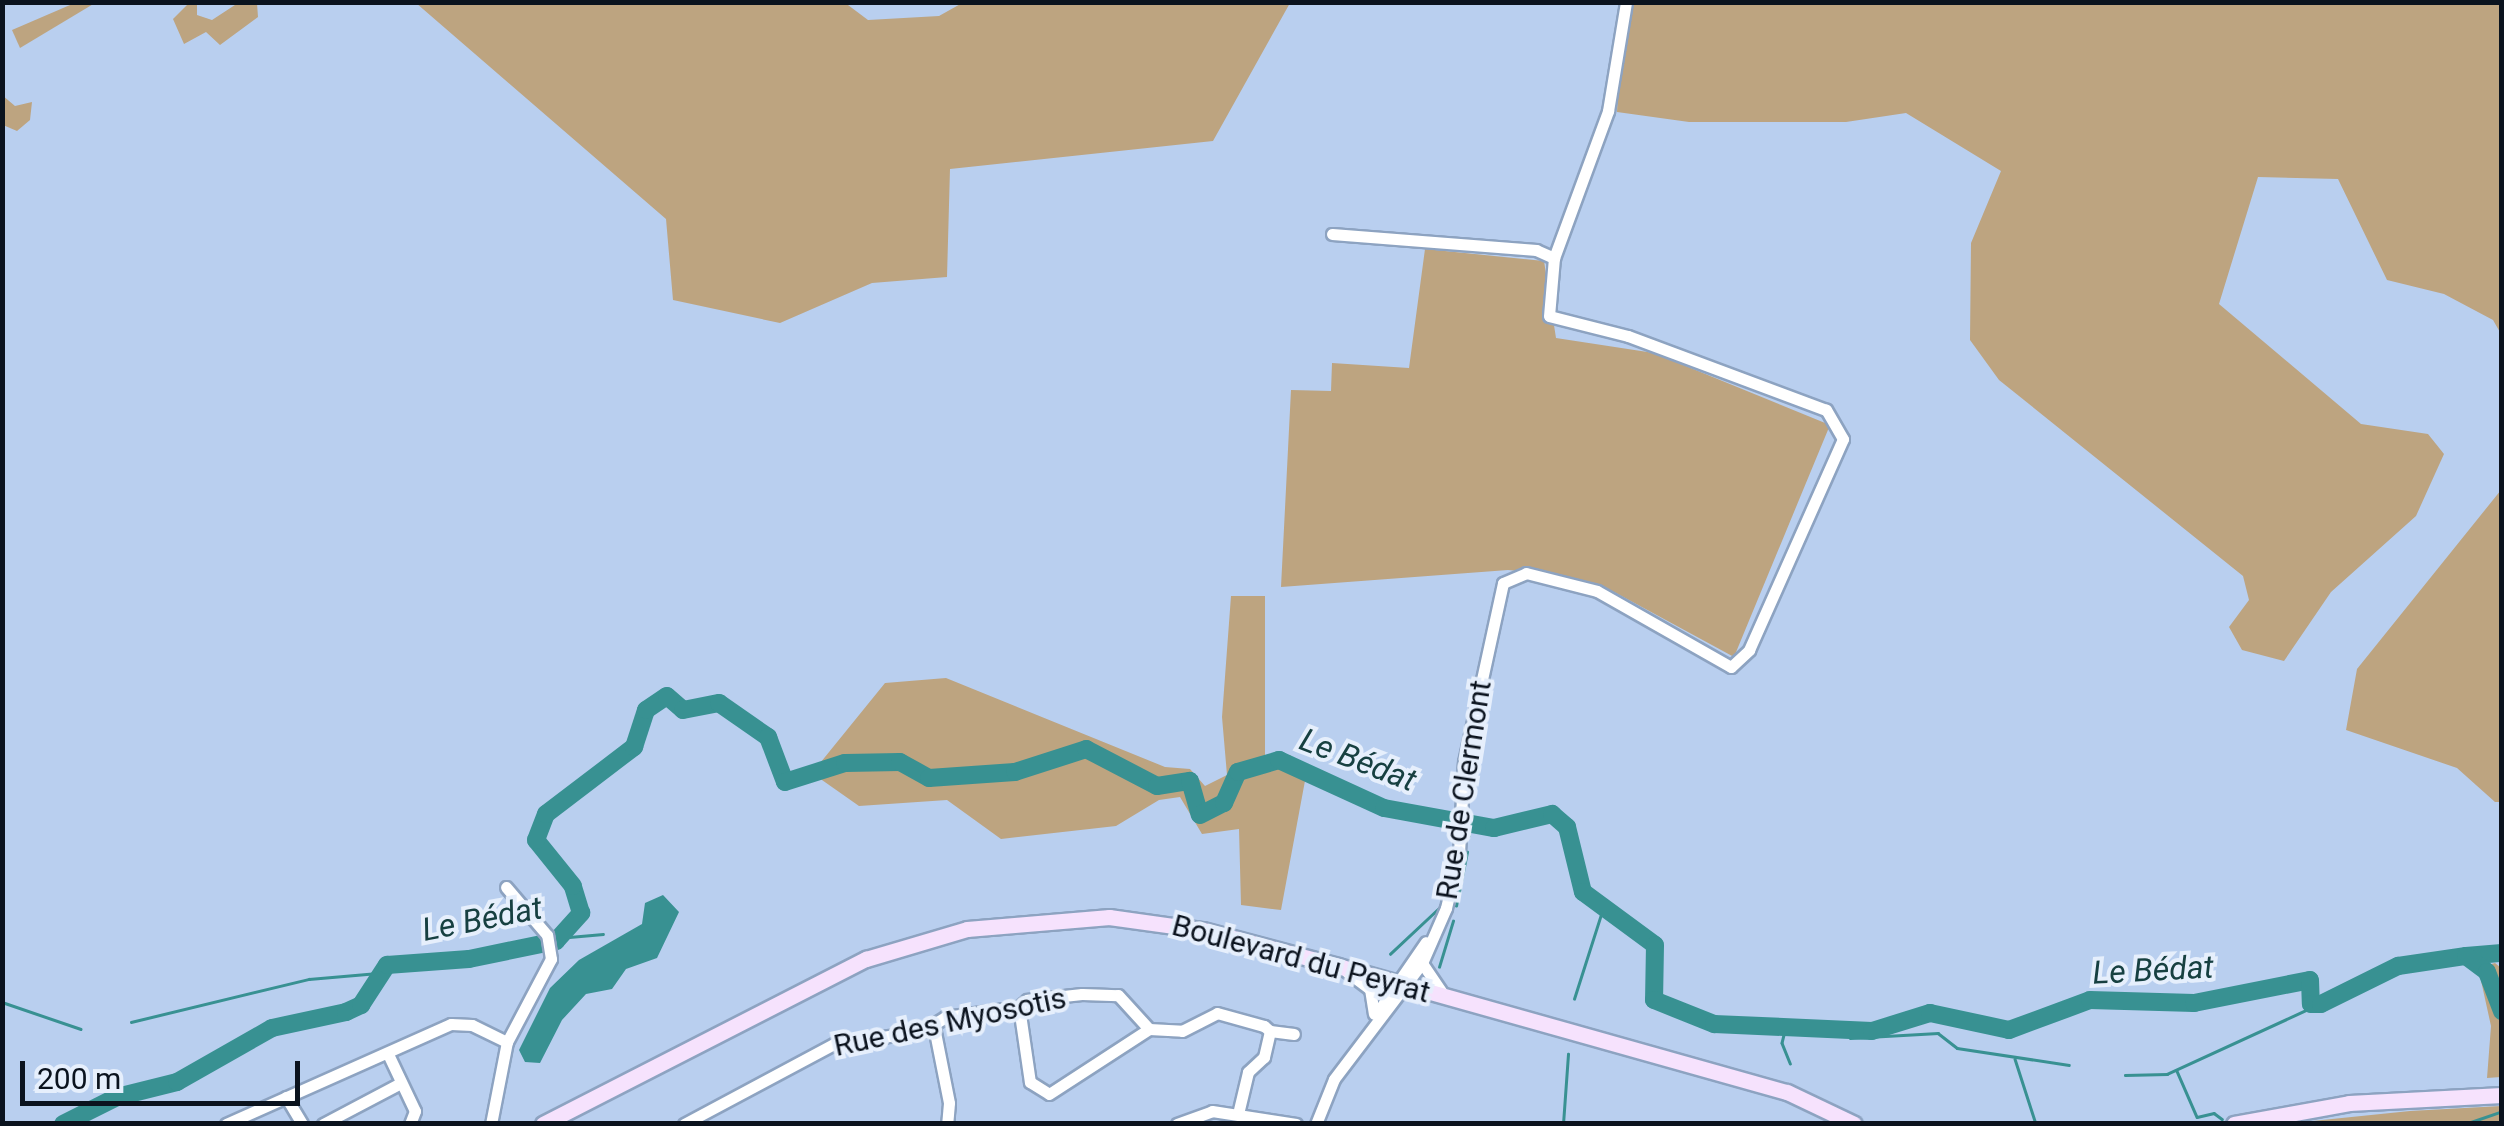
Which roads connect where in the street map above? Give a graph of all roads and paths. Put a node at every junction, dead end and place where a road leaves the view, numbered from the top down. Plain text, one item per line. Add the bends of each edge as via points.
1 (1626, 2) edge
2 (1332, 234) dead end
3 (1554, 258) junction
4 (506, 887) dead end
5 (1438, 927) junction
6 (1422, 963) junction
7 (1338, 966) junction
8 (1401, 985) junction
9 (1446, 997) junction
10 (1020, 1007) junction
11 (1371, 1024) junction
12 (934, 1027) junction
13 (1150, 1029) junction
14 (1270, 1031) junction
15 (1294, 1034) dead end
16 (507, 1042) junction
17 (388, 1054) junction
18 (1733, 1078) junction
19 (400, 1084) junction
20 (2502, 1094) edge
21 (286, 1097) junction
22 (1238, 1114) junction
23 (492, 1118) edge
24 (226, 1124) edge
25 (302, 1124) edge
26 (323, 1124) edge
27 (410, 1124) edge
28 (506, 1124) edge
29 (543, 1124) edge
30 (684, 1124) edge
31 (947, 1124) edge
32 (1177, 1124) edge
33 (1296, 1124) edge
34 (1316, 1124) edge
35 (1837, 1124) edge
36 (1854, 1124) edge
37 (2234, 1124) edge

1 - 3 street via 1608,111
2 - 3 street via 1536,250
3 - 5 street, Rue de Clermont via 1547,307 1556,321 1628,336 1826,410 1840,424 1837,456 1749,650 1731,667 1597,591 1541,574 1511,575 1503,583
4 - 16 street via 547,935 551,959
5 - 6 street, Rue de Clermont
5 - 8 street
6 - 8 street, Rue de Clermont
6 - 9 street
7 - 8 main road, Boulevard du Peyrat
7 - 11 street via 1370,989
7 - 29 main road, Boulevard du Peyrat via 1154,921 1056,918 967,929 815,982
8 - 9 main road, Boulevard du Peyrat
8 - 11 street
9 - 18 main road, Boulevard du Peyrat
10 - 12 street, Rue des Myosotis via 945,1017
10 - 13 street, Rue des Myosotis via 1068,994 1118,995
10 - 13 street via 1030,1082 1049,1094
11 - 34 street via 1334,1080
12 - 30 street, Rue des Myosotis via 834,1044
12 - 31 street
13 - 14 street via 1182,1031 1216,1013
14 - 15 street
14 - 22 street via 1264,1057 1248,1072
16 - 17 street via 461,1023
16 - 23 street
17 - 19 street
17 - 21 street
18 - 35 main road, Boulevard du Peyrat
18 - 36 main road, Boulevard du Peyrat via 1788,1092
19 - 26 street
19 - 27 street via 416,1116
20 - 37 main road via 2349,1103
21 - 24 street
21 - 25 street
22 - 32 street via 1212,1111
22 - 33 street
23 - 28 street

